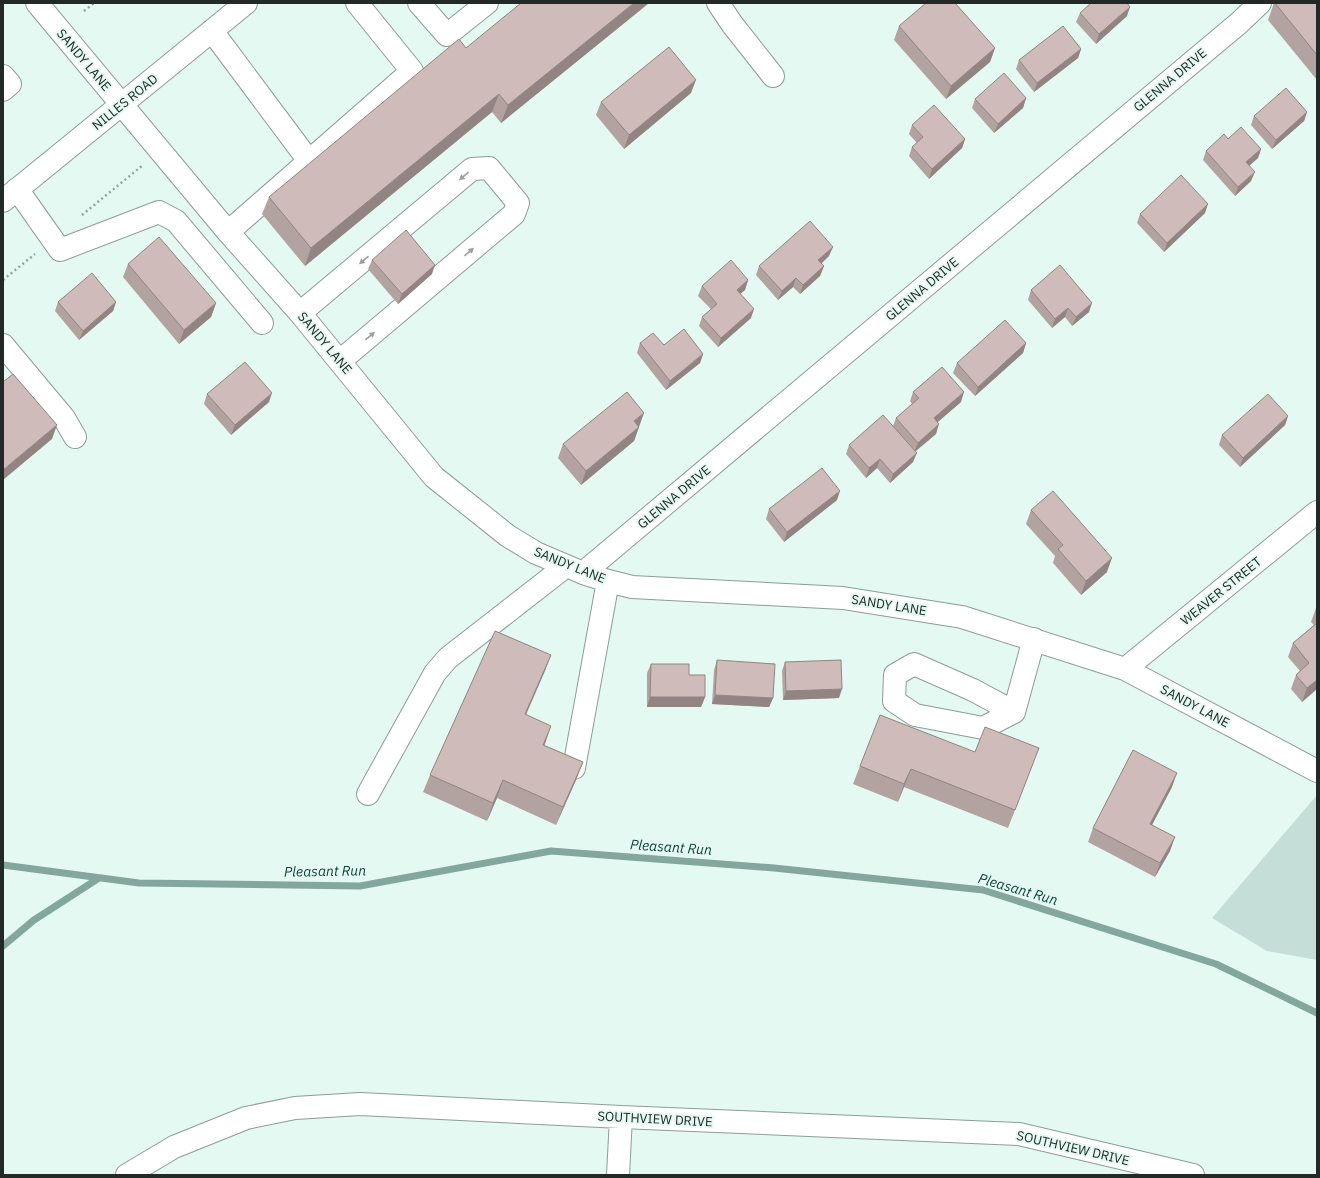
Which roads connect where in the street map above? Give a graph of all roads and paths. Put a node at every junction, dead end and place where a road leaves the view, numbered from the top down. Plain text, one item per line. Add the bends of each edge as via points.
1 (37, 3) edge
2 (94, 3) edge
3 (246, 3) edge
4 (357, 3) edge
5 (419, 3) edge
6 (487, 3) edge
7 (718, 3) edge
8 (1260, 3) edge
9 (84, 11) dead end
10 (212, 32) junction
11 (3, 76) edge
12 (773, 76) dead end
13 (3, 90) edge
14 (122, 105) junction
15 (309, 161) junction
16 (10, 195) edge
17 (228, 232) junction
18 (300, 313) junction
19 (262, 323) dead end
20 (3, 345) edge
21 (340, 361) junction
22 (75, 437) dead end
23 (1317, 512) edge
24 (574, 569) junction
25 (608, 581) junction
26 (1034, 639) junction
27 (1125, 669) junction
28 (1014, 712) junction
29 (574, 768) edge
30 (1315, 770) edge
31 (368, 794) dead end
32 (622, 1117) junction
33 (1184, 1174) edge
34 (127, 1175) edge
35 (618, 1175) edge

1 - 14 street, SANDY LANE
2 - 9 path
3 - 10 street, NILLES ROAD
4 - 15 street via 412,71
5 - 6 street via 448,35
7 - 12 street
8 - 24 street, GLENNA DRIVE via 1239,23
10 - 14 street, NILLES ROAD
10 - 15 street
11 - 13 street via 10,84
14 - 16 street, NILLES ROAD
14 - 17 street, SANDY LANE
15 - 17 street
16 - 19 street via 60,250 159,212 176,221
17 - 18 street, SANDY LANE
18 - 21 street, SANDY LANE
21 -> 18 street via 514,214 518,204 514,198 489,168 472,169
20 - 22 street via 64,418
21 - 24 street, SANDY LANE via 434,477 508,536 536,553
23 - 27 street, WEAVER STREET
24 - 25 street, SANDY LANE
24 - 31 street, GLENNA DRIVE via 448,658 435,673
25 - 26 street, SANDY LANE via 632,587 843,598 962,617
25 - 29 street
26 - 27 street, SANDY LANE
26 - 28 street
27 - 30 street, SANDY LANE
28 - 28 street via 983,728 915,715 894,701 895,675 914,664 974,690
32 - 33 street, SOUTHVIEW DRIVE via 1019,1134
32 - 34 street, SOUTHVIEW DRIVE via 360,1104 295,1108 246,1118 174,1147
32 - 35 street

